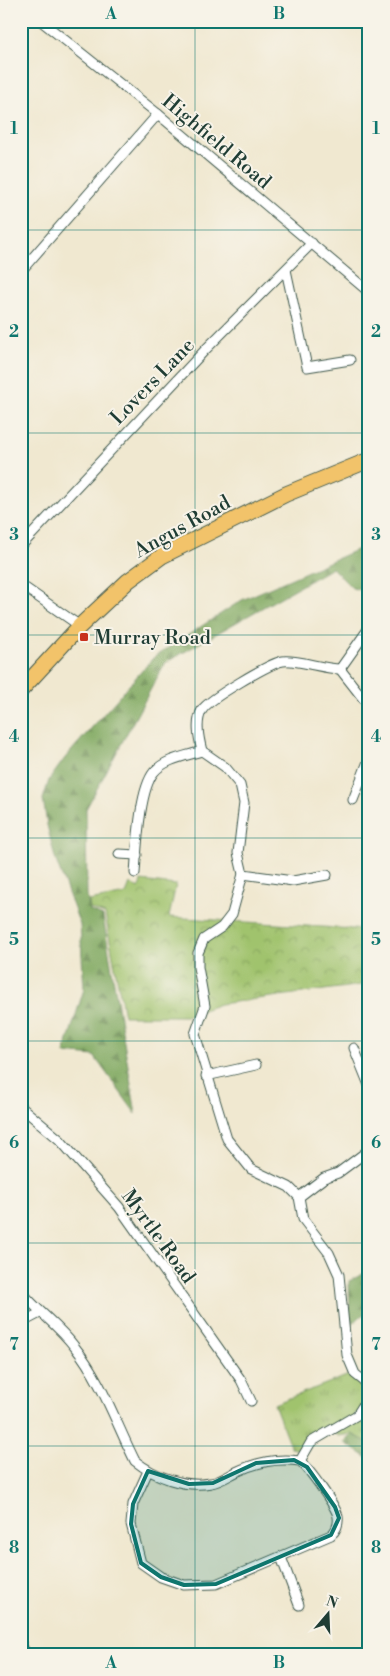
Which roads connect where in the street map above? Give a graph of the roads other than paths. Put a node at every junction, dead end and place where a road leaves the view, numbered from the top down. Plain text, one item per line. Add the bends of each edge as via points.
1 (41, 21) edge
2 (158, 114) junction
3 (312, 244) junction
4 (21, 270) edge
5 (286, 270) junction
6 (369, 292) edge
7 (350, 360) dead end
8 (369, 460) edge
9 (21, 546) edge
10 (21, 585) edge
11 (80, 626) junction
12 (369, 628) edge
13 (340, 669) junction
14 (21, 690) edge
15 (369, 706) edge
16 (202, 751) junction
17 (369, 759) edge
18 (353, 800) dead end
19 (119, 854) dead end
20 (137, 855) junction
21 (135, 874) dead end
22 (243, 874) junction
23 (327, 875) dead end
24 (354, 1048) dead end
25 (256, 1065) dead end
26 (206, 1076) junction
27 (369, 1085) edge
28 (21, 1106) edge
29 (369, 1150) edge
30 (299, 1197) junction
31 (21, 1290) edge
32 (40, 1313) junction
33 (21, 1323) edge
34 (369, 1384) edge
35 (369, 1396) edge
36 (251, 1401) dead end
37 (300, 1461) junction
38 (148, 1471) junction
39 (280, 1557) junction
40 (299, 1605) dead end
41 (21, 1643) edge
42 (26, 1655) edge

1 - 2 street, Highfield Road
2 - 3 street, Highfield Road
2 - 4 street
3 - 5 street, Lovers Lane
3 - 6 street, Highfield Road
5 - 7 street via 307,367
5 - 9 street, Lovers Lane via 186,370
8 - 11 main road, Angus Road via 286,494 162,556 128,581
10 - 11 street
11 - 14 main road, Angus Road
12 - 13 street
13 - 15 street
13 - 16 street via 285,660 268,666 202,710 198,734
16 - 20 street via 170,761 154,771 146,785
16 - 22 street via 226,767 240,785 244,803 238,853
17 - 18 street
19 - 20 street
20 - 21 street
22 - 23 street via 293,881
22 - 26 street via 232,914 222,927 204,939 198,953 205,1006 195,1034
24 - 27 street
25 - 26 street
26 - 30 street via 227,1139 251,1169 289,1187
28 - 36 street, Myrtle Road via 60,1140 119,1207 240,1380
29 - 30 street via 338,1174 324,1178
30 - 34 street via 303,1219 329,1253 339,1275 347,1355 354,1374
31 - 32 street
32 - 33 street
32 - 38 street via 74,1344 89,1366 135,1461
35 - 37 street via 357,1415 311,1442
37 - 38 street via 256,1463 212,1483 189,1484
37 - 39 street via 335,1507 339,1518 335,1533
38 - 39 street via 133,1504 131,1524 141,1563 161,1577 184,1586 216,1584
39 - 40 street
41 - 42 street

